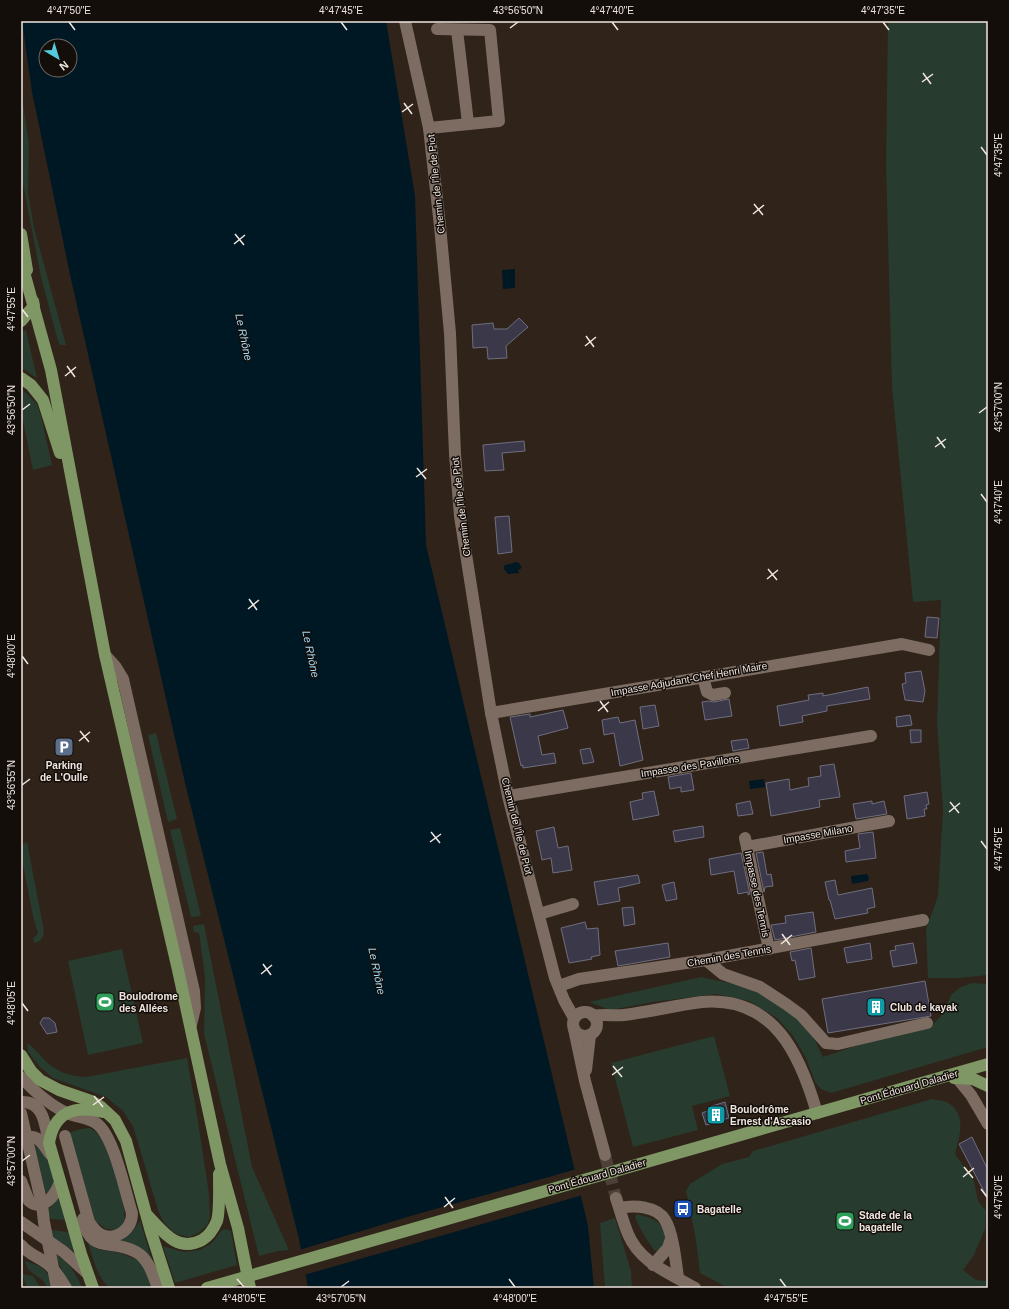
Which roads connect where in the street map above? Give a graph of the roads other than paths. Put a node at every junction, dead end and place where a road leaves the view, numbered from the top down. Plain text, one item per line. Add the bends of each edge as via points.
1 (405, 21) edge
2 (437, 29) dead end
3 (457, 30) junction
4 (468, 123) junction
5 (429, 128) junction
6 (21, 234) edge
7 (21, 262) edge
8 (34, 306) junction
9 (21, 322) edge
10 (21, 378) edge
11 (76, 501) junction
12 (929, 650) dead end
13 (703, 677) junction
14 (725, 693) dead end
15 (491, 713) junction
16 (871, 736) dead end
17 (508, 796) junction
18 (889, 821) dead end
19 (746, 842) joint
20 (573, 904) dead end
21 (539, 914) junction
22 (923, 920) dead end
23 (769, 949) junction
24 (706, 960) junction
25 (559, 986) junction
26 (590, 1014) junction
27 (623, 1015) junction
28 (927, 1023) dead end
29 (574, 1024) junction
30 (593, 1032) junction
31 (21, 1055) edge
32 (988, 1064) edge
33 (21, 1077) edge
34 (944, 1077) junction
35 (957, 1078) junction
36 (585, 1081) junction
37 (988, 1086) edge
38 (21, 1102) edge
39 (817, 1112) junction
40 (108, 1113) junction
41 (64, 1115) junction
42 (22, 1119) edge
43 (43, 1119) junction
44 (988, 1124) edge
45 (65, 1136) dead end
46 (23, 1139) edge
47 (49, 1143) junction
48 (604, 1155) tunnel mouth
49 (54, 1159) junction
50 (220, 1164) junction
51 (21, 1181) edge
52 (60, 1182) junction
53 (80, 1194) junction
54 (42, 1205) junction
55 (147, 1215) junction
56 (21, 1222) edge
57 (671, 1238) junction
58 (48, 1241) junction
59 (21, 1247) edge
60 (653, 1265) junction
61 (54, 1269) junction
62 (86, 1272) junction
63 (678, 1278) junction
64 (62, 1287) edge
65 (93, 1288) edge
66 (158, 1288) edge
67 (169, 1288) edge
68 (207, 1288) edge
69 (250, 1288) edge
70 (695, 1288) edge

1 - 5 street, Chemin de l'Île de Piot
2 - 3 street
3 - 4 street
3 - 4 street via 490,30 499,121
4 - 5 street
5 - 15 street, Chemin de l'Île de Piot via 449,325 460,516
6 - 8 main road
7 - 8 main road
8 - 9 main road
8 - 11 main road via 51,370
10 - 11 main road via 31,385 43,400
11 - 50 main road via 105,655 191,1025
12 - 13 street, Impasse Adjudant-Chef Henri Maire via 902,644
13 - 14 street via 708,692 713,695
13 - 15 street, Impasse Adjudant-Chef Henri Maire
15 - 17 street, Chemin de l'Île de Piot
16 - 17 street, Impasse des Pavillons
17 - 21 street, Chemin de l'Île de Piot
18 - 19 street, Impasse Milano
19 - 23 street, Impasse des Tennis
20 - 21 street
21 - 25 street, Chemin de l'Île de Piot
22 - 23 street, Chemin des Tennis
23 - 24 street, Chemin des Tennis
24 - 25 street, Chemin des Tennis via 579,979
24 - 28 street via 723,974 760,987 786,1004 801,1015 826,1043 838,1044
25 - 26 street, Chemin de l'Île de Piot via 564,994
25 - 29 street, Chemin de l'Île de Piot
26 - 27 street
26 - 29 street via 579,1014
26 - 30 street via 597,1022
27 - 30 street
27 - 39 street via 703,1002 726,1002 747,1009 777,1029 794,1051
29 - 30 street via 576,1032 582,1036
29 - 36 street, Chemin de l'Île de Piot
30 - 36 street
31 - 40 main road via 40,1080 59,1090 91,1101
32 - 34 main road, Pont Édouard Daladier
33 - 41 street
34 - 35 main road
34 - 39 main road, Pont Édouard Daladier
35 - 37 main road via 973,1079
35 - 44 street via 971,1095
36 - 48 street, Chemin de l'Île de Piot
38 - 43 street via 33,1104 41,1111
39 - 68 main road, Pont Édouard Daladier
40 - 41 main road via 90,1109 73,1110
40 - 55 main road via 115,1120 126,1141
41 - 43 street
41 - 47 main road via 51,1132
41 - 53 street via 95,1123 105,1133 112,1146 132,1214 130,1223 116,1236 109,1237 97,1232 89,1222
42 - 43 street
42 - 46 street
43 - 47 street
45 - 53 street
46 - 49 street via 31,1136 36,1138
46 - 54 street
47 - 49 main road
49 - 52 main road
50 - 55 main road via 217,1220 206,1238 187,1245 178,1242 168,1237
50 - 69 main road via 238,1228
51 - 54 street via 29,1201
52 - 54 street via 58,1190
52 - 62 main road
53 - 66 street via 82,1217 88,1235 96,1242 136,1252 151,1270
54 - 58 street
55 - 67 main road
56 - 58 street
57 - 60 street via 668,1248
57 - 60 street via 665,1219 657,1212 618,1203 628,1235
57 - 63 street
58 - 59 street via 35,1241
58 - 61 street
58 - 62 street
59 - 61 street
60 - 63 street
61 - 64 street
62 - 65 main road
63 - 70 street

